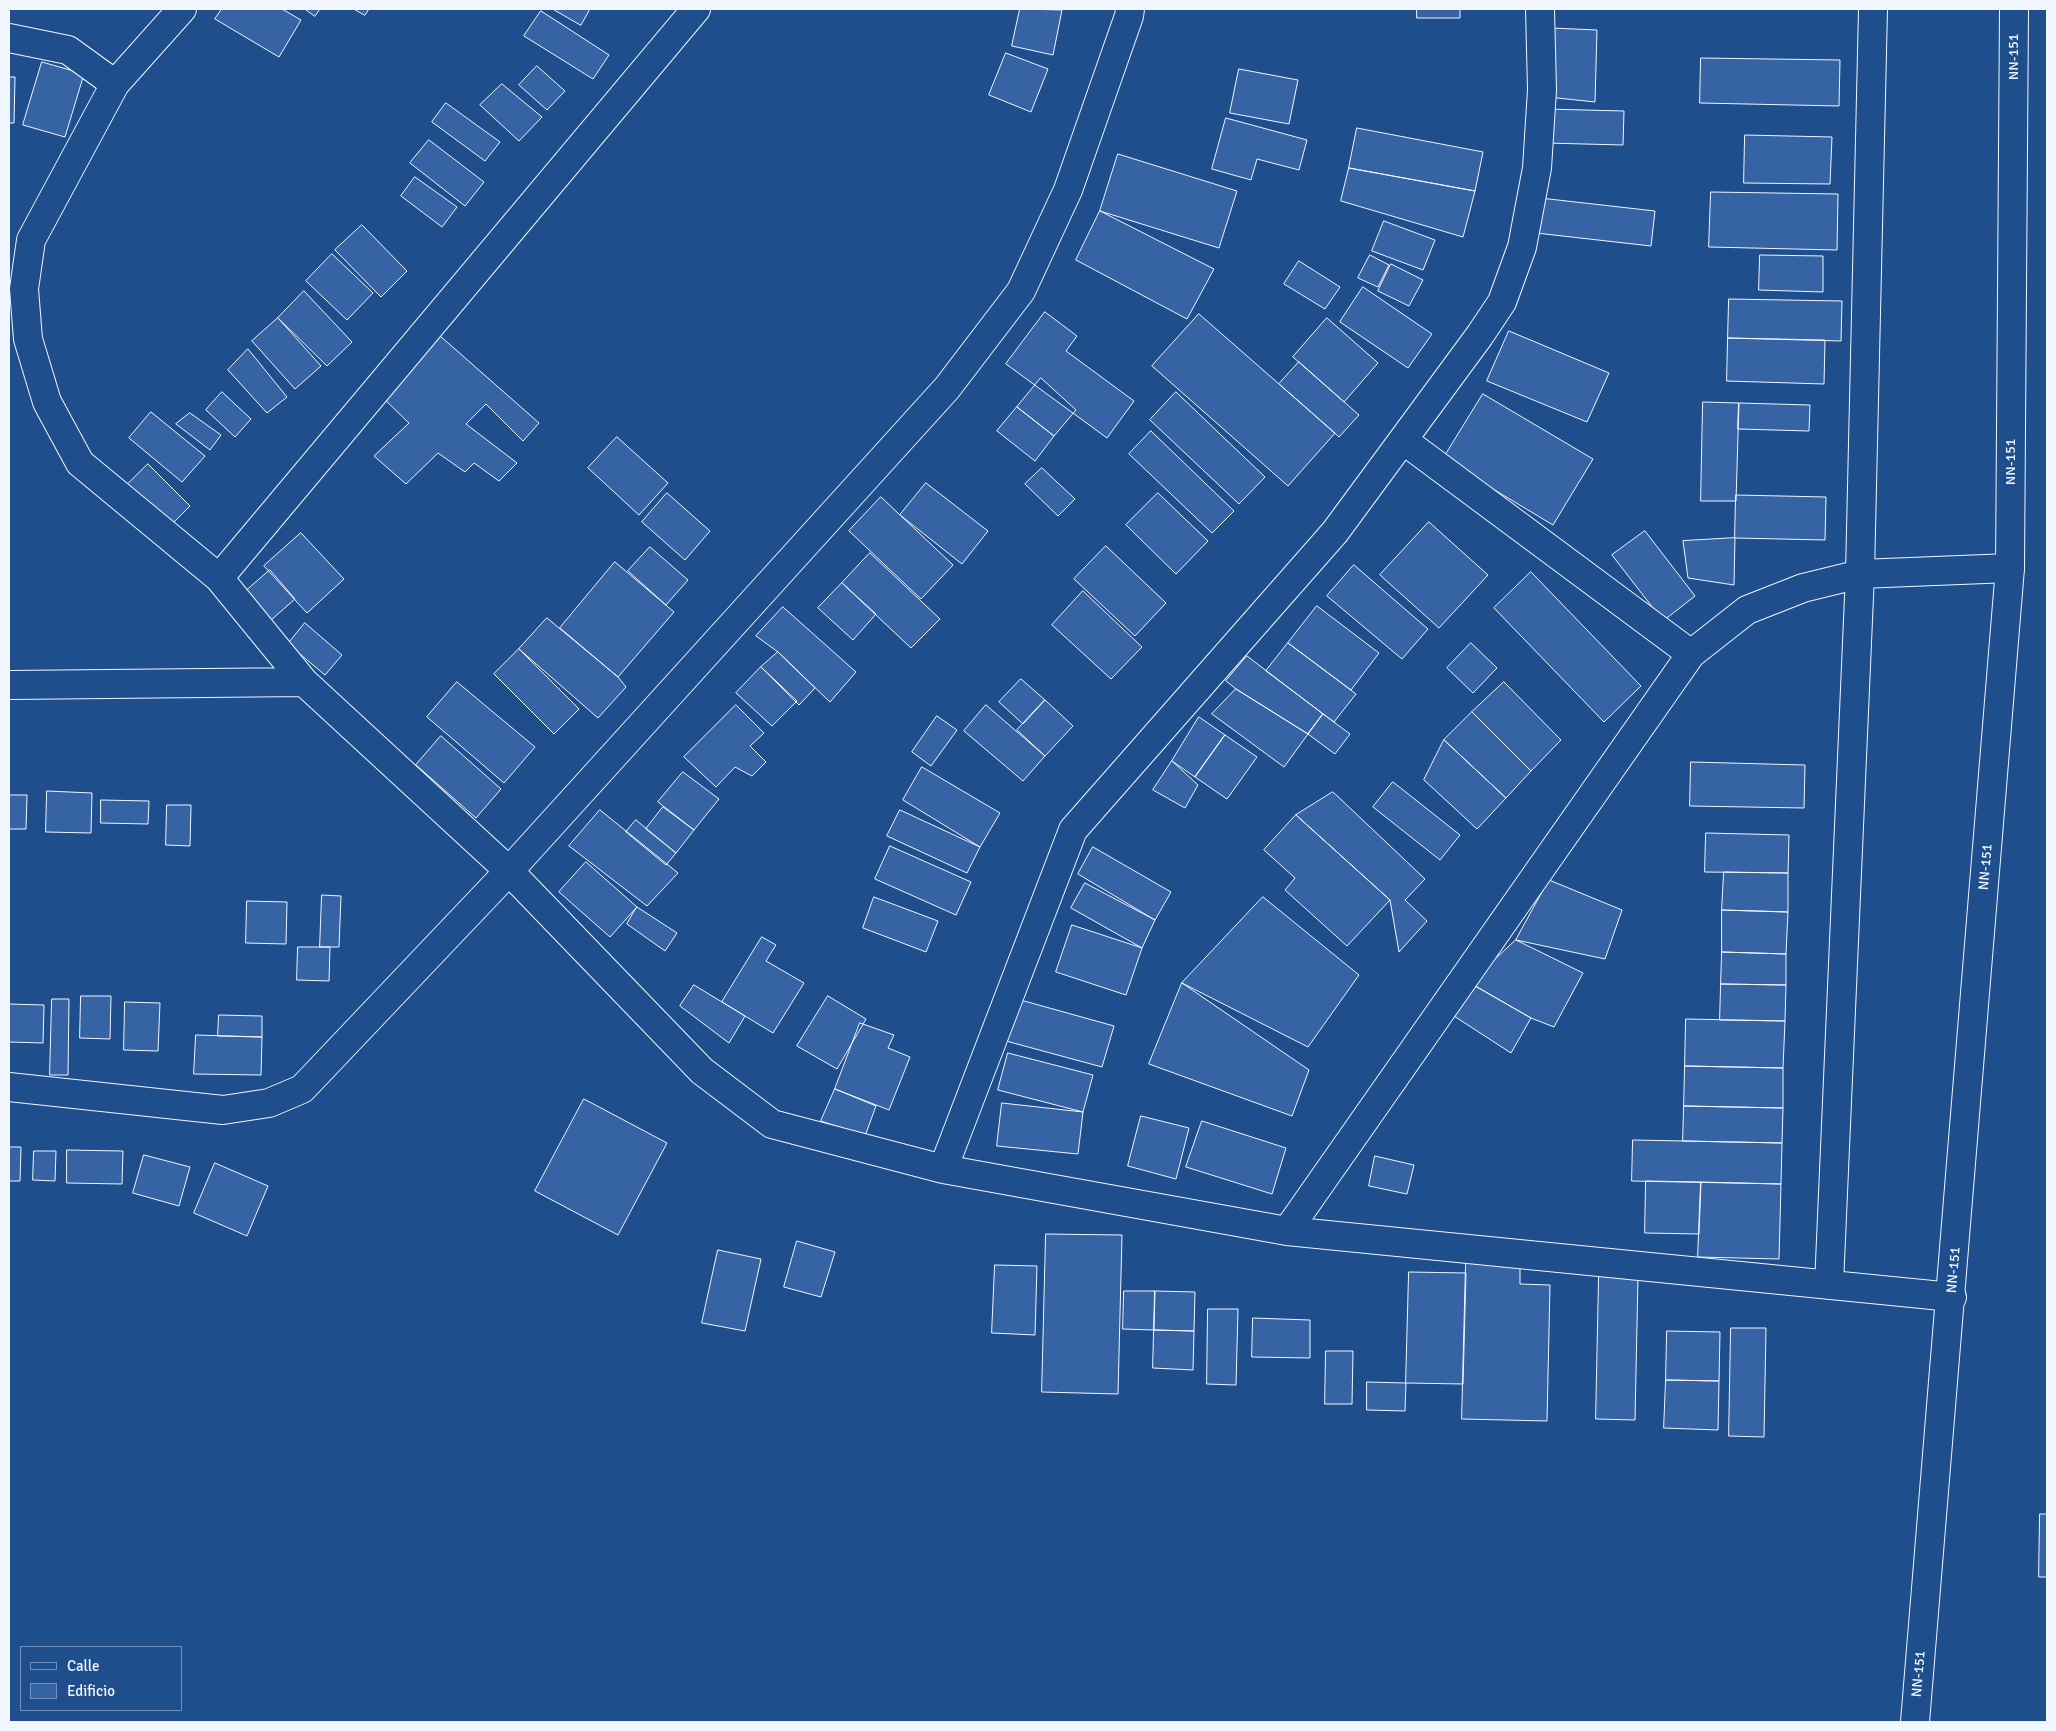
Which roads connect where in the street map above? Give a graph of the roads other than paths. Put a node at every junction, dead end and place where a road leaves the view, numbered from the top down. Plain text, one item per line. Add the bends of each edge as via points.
1 (182, 9) edge
2 (696, 9) edge
3 (1130, 9) edge
4 (1540, 9) edge
5 (1873, 9) edge
6 (2014, 9) edge
7 (9, 38) edge
8 (115, 84) junction
9 (18, 339) edge
10 (1403, 440) junction
11 (2010, 568) junction
12 (1860, 574) junction
13 (218, 578) junction
14 (1691, 654) junction
15 (304, 682) junction
16 (9, 685) edge
17 (509, 871) junction
18 (9, 1087) edge
19 (943, 1169) junction
20 (1287, 1231) junction
21 (1829, 1285) junction
22 (1952, 1297) junction
23 (1915, 1722) edge

1 - 8 street
2 - 13 street
3 - 17 street via 1068,190 1021,291 947,388
4 - 10 street via 1542,90 1537,168 1522,248 1502,302
5 - 12 street
6 - 11 street, NN-151 / NN-151
7 - 8 street via 68,50
8 - 9 street via 31,240
9 - 13 street via 80,463
10 - 14 street
10 - 19 street via 1334,532 1073,830
11 - 12 street
11 - 22 street, NN-151 / NN-151
12 - 14 street via 1803,588 1747,610
12 - 21 street
13 - 15 street
14 - 20 street
15 - 16 street
15 - 17 street
17 - 18 street via 302,1089 269,1104 223,1110
17 - 19 street via 702,1071 772,1124
19 - 20 street
20 - 21 street
21 - 22 street
22 - 23 street, NN-151 / NN-151

